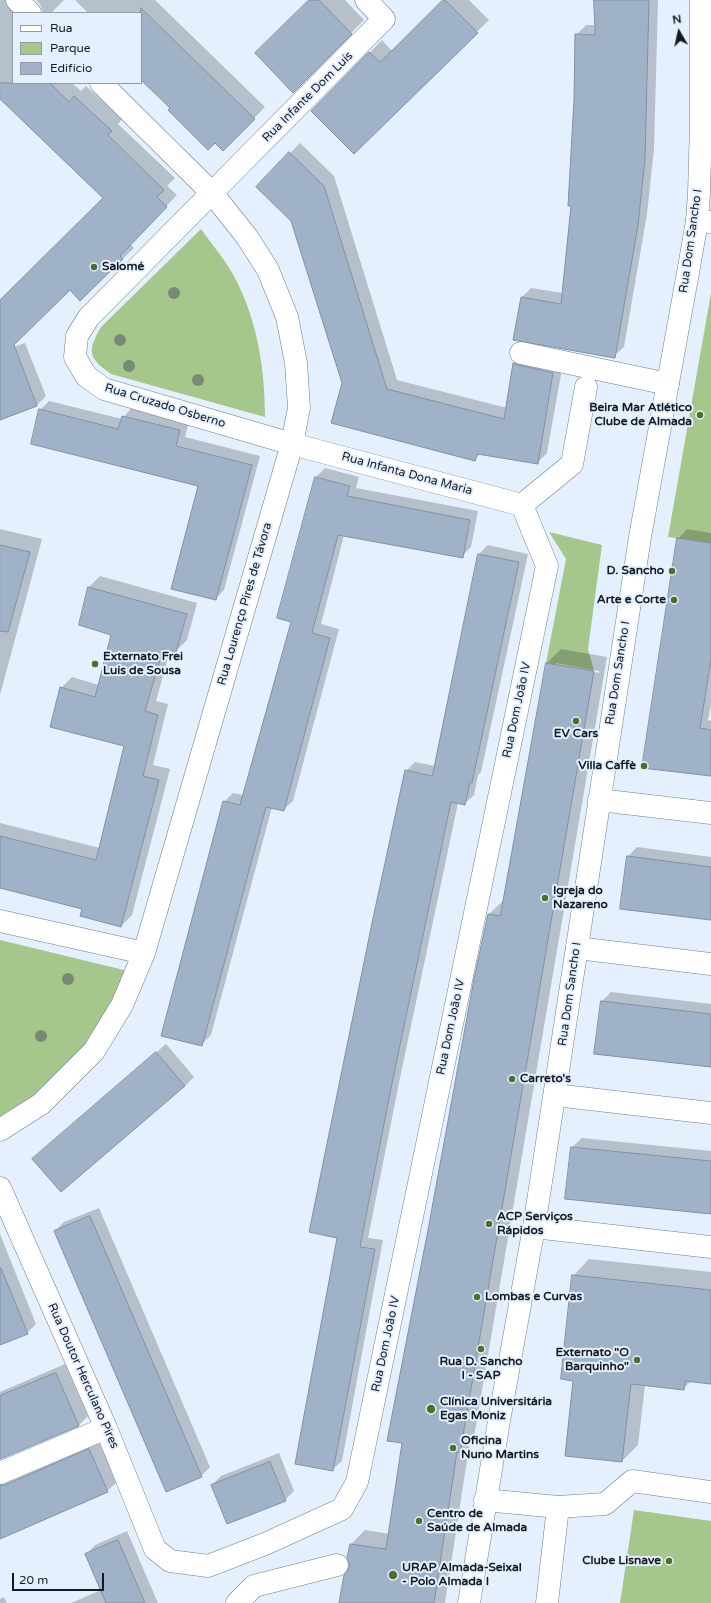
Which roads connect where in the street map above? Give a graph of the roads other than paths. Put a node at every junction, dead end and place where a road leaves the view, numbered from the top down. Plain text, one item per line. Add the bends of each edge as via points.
1 (17, 0) edge
2 (366, 0) edge
3 (701, 0) edge
4 (29, 12) edge
5 (102, 84) edge
6 (212, 193) junction
7 (704, 222) edge
8 (521, 353) dead end
9 (668, 384) junction
10 (586, 387) dead end
11 (292, 444) junction
12 (522, 505) junction
13 (599, 800) junction
14 (711, 813) edge
15 (0, 921) edge
16 (577, 948) junction
17 (144, 953) junction
18 (711, 964) edge
19 (555, 1095) junction
20 (711, 1113) edge
21 (0, 1130) edge
22 (0, 1188) edge
23 (534, 1227) junction
24 (711, 1247) edge
25 (106, 1428) junction
26 (0, 1473) edge
27 (711, 1492) edge
28 (485, 1500) junction
29 (558, 1507) junction
30 (170, 1561) joint
31 (337, 1565) dead end
32 (237, 1603) edge
33 (469, 1603) edge
34 (547, 1603) edge

1 - 4 street
2 - 6 street, Rua Infante Dom Luís via 384,19
3 - 7 street, Rua Dom Sancho I via 699,194
5 - 6 street, Rua Lourenço Pires de Távora
6 - 11 street, Rua Lourenço Pires de Távora via 268,270 287,317 296,363 299,408
6 - 11 street, Rua Cruzado Osberno via 89,317 77,336 75,357 86,376 104,389
7 - 9 street, Rua Dom Sancho I
8 - 9 street
9 - 13 street, Rua Dom Sancho I via 639,544
10 - 12 street via 572,464
11 - 12 street, Rua Infanta Dona Maria
11 - 17 street, Rua Lourenço Pires de Távora
12 - 30 street, Rua Dom João IV via 547,566 357,1482 342,1510 265,1544 208,1566
13 - 14 street
13 - 16 street, Rua Dom Sancho I
15 - 17 street
16 - 18 street
16 - 19 street, Rua Dom Sancho I
17 - 21 street, Rua Lourenço Pires de Távora via 122,1005 94,1051 41,1104
19 - 20 street
19 - 23 street, Rua Dom Sancho I
22 - 25 street, Rua Doutor Herculano Pires
23 - 24 street
23 - 28 street, Rua Dom Sancho I
25 - 26 street
25 - 30 street, Rua Doutor Herculano Pires via 155,1549
27 - 29 street via 632,1481 605,1504
28 - 29 street
28 - 33 street, Rua Dom Sancho I
29 - 34 street
31 - 32 street via 254,1586

